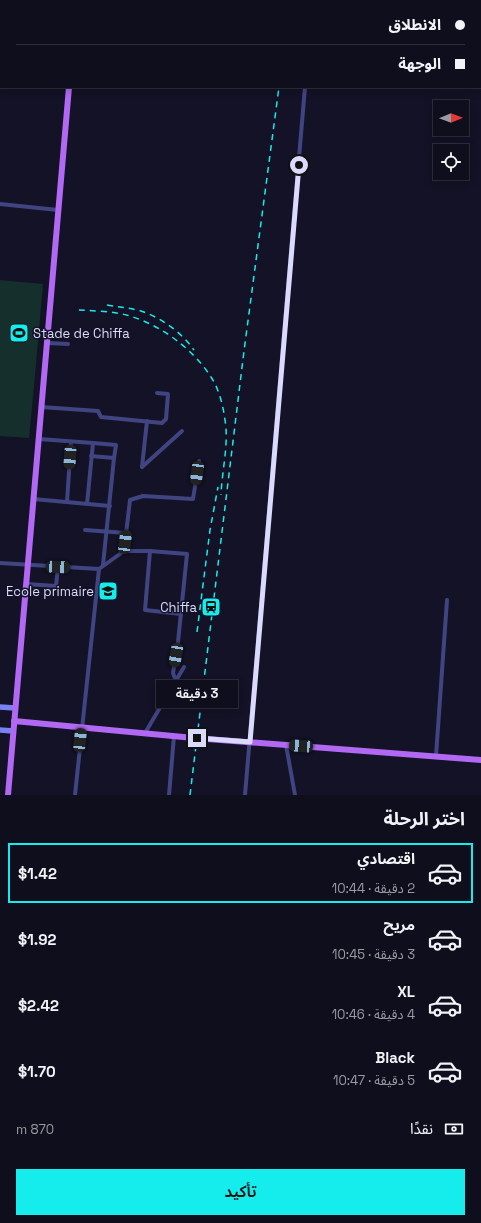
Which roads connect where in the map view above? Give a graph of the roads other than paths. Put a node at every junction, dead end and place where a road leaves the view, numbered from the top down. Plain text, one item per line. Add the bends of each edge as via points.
1 (69, 88) edge
2 (306, 88) edge
3 (0, 204) edge
4 (58, 210) junction
5 (47, 343) junction
6 (68, 344) dead end
7 (157, 393) dead end
8 (41, 407) junction
9 (147, 421) junction
10 (182, 431) dead end
11 (38, 439) junction
12 (71, 442) junction
13 (93, 443) junction
14 (91, 456) junction
15 (114, 458) junction
16 (199, 461) dead end
17 (33, 499) junction
18 (67, 502) junction
19 (87, 504) junction
20 (110, 506) junction
21 (85, 530) dead end
22 (107, 532) junction
23 (126, 533) junction
24 (124, 551) junction
25 (150, 551) junction
26 (0, 563) edge
27 (28, 565) junction
28 (103, 565) junction
29 (58, 567) junction
30 (99, 569) junction
31 (26, 584) junction
32 (447, 600) dead end
33 (181, 614) junction
34 (184, 667) dead end
35 (176, 681) junction
36 (0, 707) edge
37 (15, 708) junction
38 (14, 721) junction
39 (82, 726) junction
40 (0, 730) edge
41 (13, 731) junction
42 (145, 733) junction
43 (174, 736) junction
44 (250, 742) junction
45 (286, 745) junction
46 (436, 756) junction
47 (481, 760) edge
48 (8, 795) edge
49 (75, 795) edge
50 (170, 795) edge
51 (245, 795) edge
52 (295, 795) edge

1 - 4 main road
2 - 44 street
3 - 4 street
4 - 5 main road
5 - 6 street
5 - 8 main road
7 - 9 street via 168,394 166,419 162,423
8 - 9 street via 98,411 101,417
8 - 11 main road
9 - 10 street via 142,467
11 - 12 street
11 - 17 main road
12 - 13 street
12 - 18 street
13 - 14 street
13 - 15 street via 116,445
14 - 15 street
14 - 19 street
15 - 20 street
16 - 23 street via 193,499 143,496 130,500
17 - 18 street
17 - 27 main road
18 - 19 street
19 - 20 street
20 - 22 street
21 - 22 street
22 - 23 street
22 - 28 street
23 - 24 street
24 - 25 street
24 - 28 street
25 - 33 street via 145,610
25 - 33 street via 187,554
26 - 27 street
27 - 29 street
27 - 31 main road
28 - 30 street
29 - 30 street
29 - 31 street via 56,586
30 - 39 street
31 - 37 main road
32 - 46 street
33 - 35 street via 173,673
34 - 35 street
35 - 42 street
36 - 37 main road
37 - 38 main road
38 - 39 main road
38 - 41 main road
39 - 42 main road
39 - 49 street
40 - 41 main road
41 - 48 main road
42 - 43 main road
43 - 44 main road
43 - 50 street
44 - 45 main road
44 - 51 street
45 - 46 main road
45 - 52 street
46 - 47 main road

